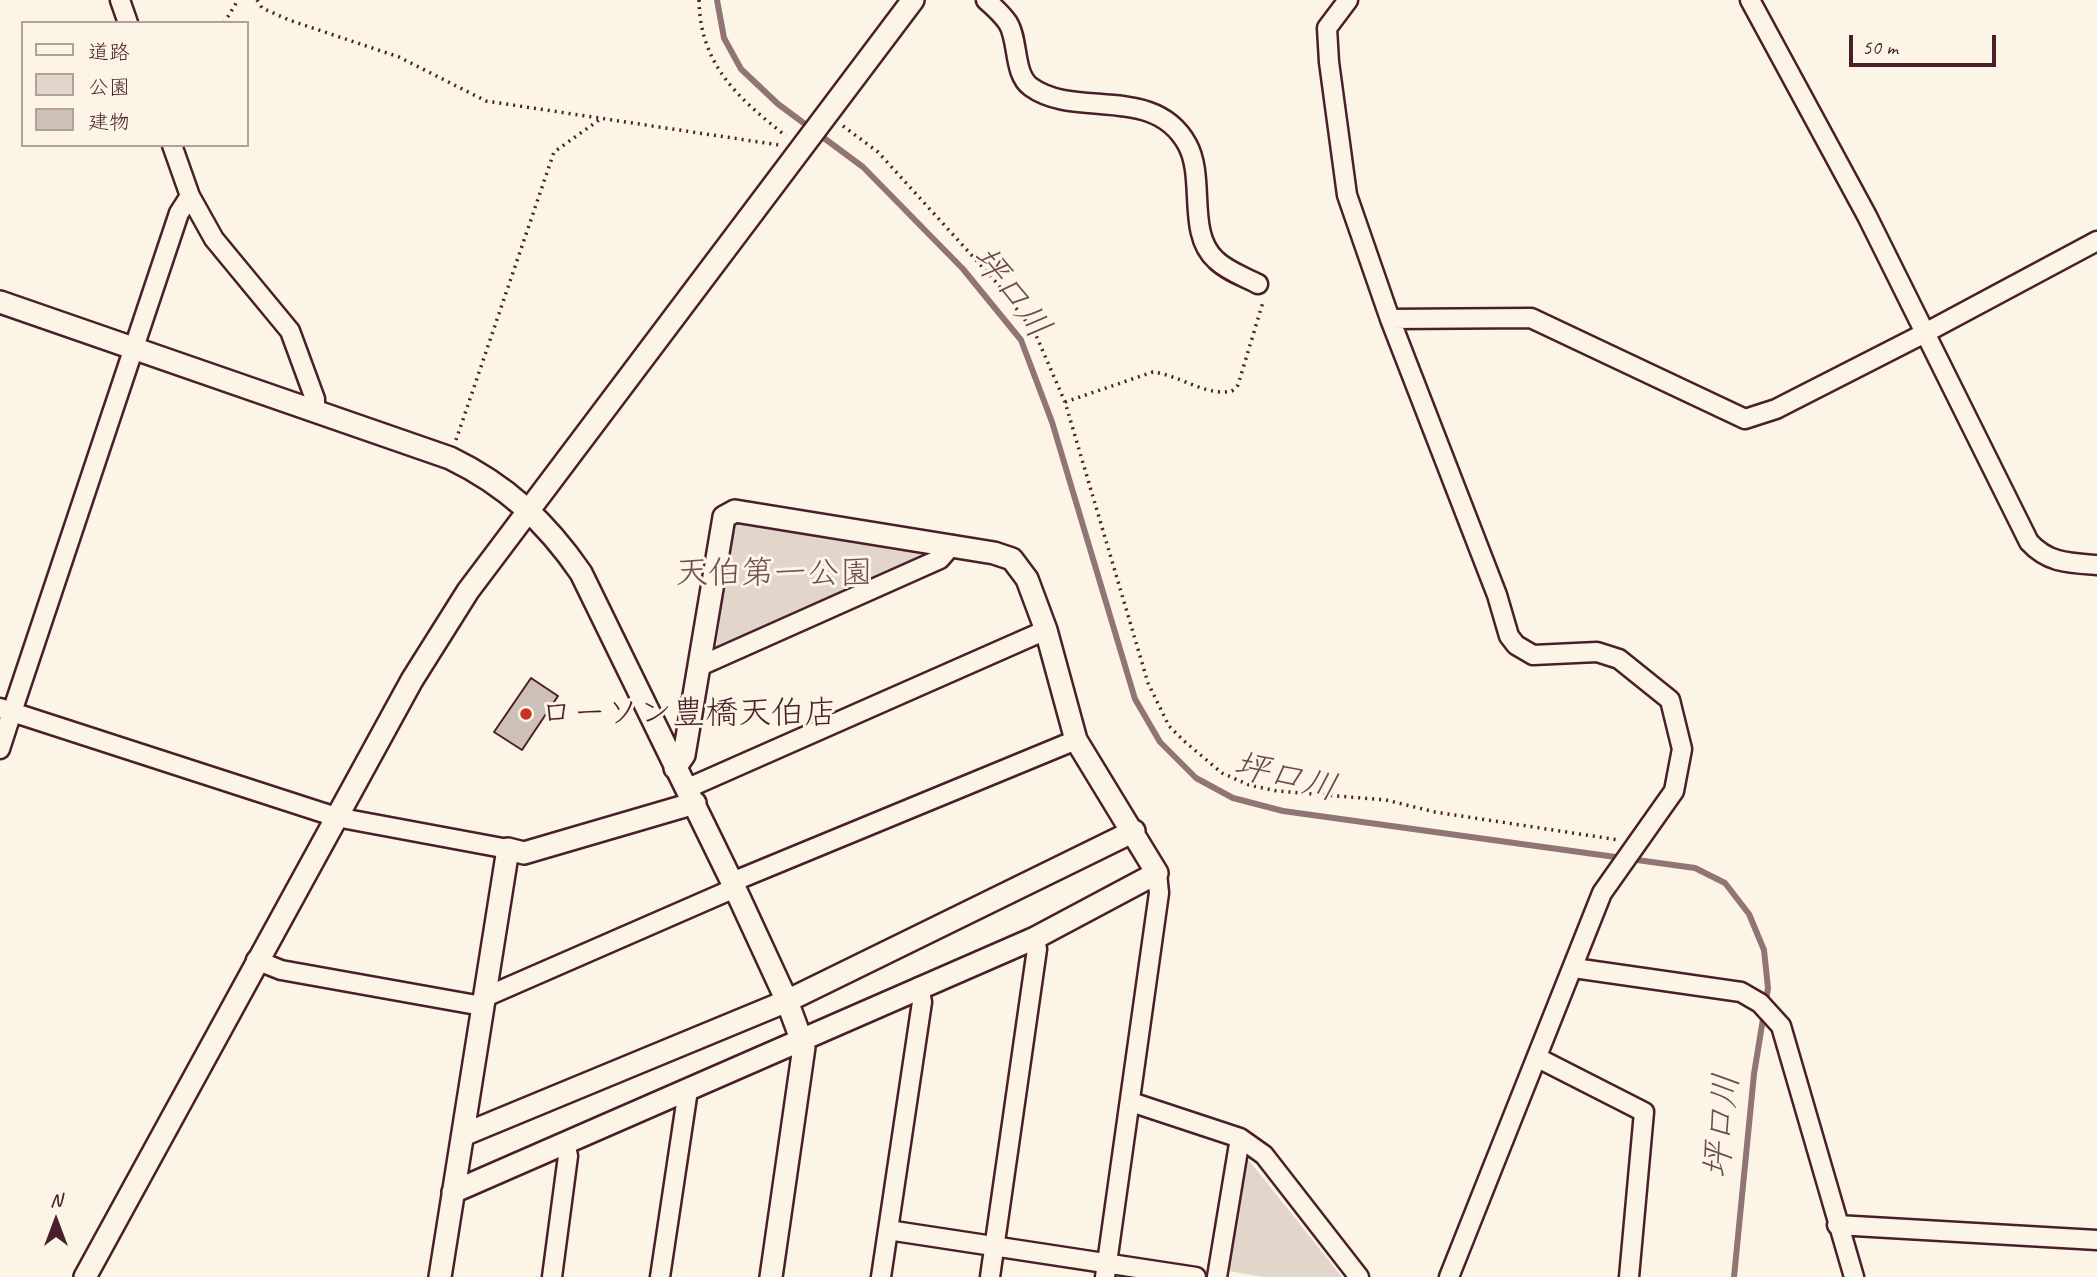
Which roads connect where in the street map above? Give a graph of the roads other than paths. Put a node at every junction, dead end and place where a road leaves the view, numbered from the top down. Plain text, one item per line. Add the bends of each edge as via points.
1 (120, 0) edge
2 (913, 0) edge
3 (986, 0) edge
4 (1348, 0) edge
5 (1750, 0) edge
6 (127, 21) edge
7 (173, 147) edge
8 (191, 196) junction
9 (2097, 241) edge
10 (1258, 284) road end
11 (0, 302) edge
12 (1390, 319) junction
13 (1925, 333) junction
14 (134, 348) junction
15 (315, 411) junction
16 (529, 510) junction
17 (953, 545) junction
18 (2097, 565) edge
19 (1046, 630) junction
20 (700, 666) junction
21 (6, 710) edge
22 (1076, 740) junction
23 (0, 749) edge
24 (675, 768) junction
25 (691, 796) junction
26 (336, 817) junction
27 (1134, 831) junction
28 (508, 849) junction
29 (1157, 873) junction
30 (733, 885) junction
31 (1035, 937) junction
32 (257, 960) junction
33 (1574, 968) junction
34 (919, 987) junction
35 (787, 1001) junction
36 (483, 1002) junction
37 (800, 1037) junction
38 (1538, 1058) junction
39 (688, 1090) junction
40 (1131, 1102) junction
41 (463, 1135) junction
42 (1240, 1138) junction
43 (565, 1143) junction
44 (453, 1192) junction
45 (1837, 1225) junction
46 (888, 1230) junction
47 (2097, 1240) edge
48 (995, 1246) junction
49 (1106, 1270) edge
50 (85, 1277) edge
51 (440, 1277) edge
52 (552, 1277) edge
53 (660, 1277) edge
54 (771, 1277) edge
55 (881, 1277) edge
56 (990, 1277) edge
57 (1196, 1277) edge
58 (1217, 1277) edge
59 (1359, 1277) edge
60 (1449, 1277) edge
61 (1629, 1277) edge
62 (1854, 1277) edge

1 - 6 street
2 - 16 street
3 - 10 street via 1009,24 1030,87 1054,97 1142,109 1168,122 1187,142 1196,166 1206,249 1218,263
4 - 12 street via 1327,28 1329,62 1347,195
5 - 13 street
7 - 8 street
8 - 14 street via 180,213
8 - 15 street via 214,239 290,331 315,399
9 - 13 street
11 - 14 street
12 - 13 street via 1531,318 1745,419 1776,409
12 - 33 street via 1509,636 1533,655 1597,652 1619,659 1670,700 1682,749 1674,791 1602,893
13 - 18 street via 2029,542 2042,556
14 - 15 street
14 - 21 street
15 - 16 street via 450,458 489,478
16 - 24 street via 559,540 581,573
16 - 26 street via 468,591 412,680
17 - 19 street via 1012,559 1027,579
17 - 20 street via 940,559
17 - 20 street via 735,511 724,517
19 - 22 street
19 - 25 street
20 - 24 street via 684,755
21 - 23 street
21 - 26 street
22 - 27 street
22 - 30 street
24 - 25 street
25 - 28 street via 524,853
25 - 30 street
26 - 28 street
26 - 32 street
27 - 29 street
27 - 35 street
28 - 36 street
29 - 31 street
29 - 40 street via 1159,893
30 - 35 street
30 - 36 street
31 - 34 street
31 - 48 street via 1037,949
32 - 36 street via 281,970
32 - 50 street
33 - 38 street
33 - 45 street via 1741,992 1760,1003 1781,1026
34 - 37 street
34 - 46 street via 922,1002
35 - 37 street
35 - 41 street
36 - 41 street
37 - 39 street
37 - 54 street via 804,1047
38 - 60 street
38 - 61 street via 1644,1112
39 - 43 street
39 - 53 street
40 - 42 street
40 - 49 street
41 - 44 street
42 - 58 street
42 - 59 street via 1264,1155
43 - 44 street
43 - 52 street via 568,1156
44 - 51 street
45 - 47 street
45 - 62 street
46 - 48 street
46 - 55 street
48 - 49 street
48 - 56 street
49 - 57 street

